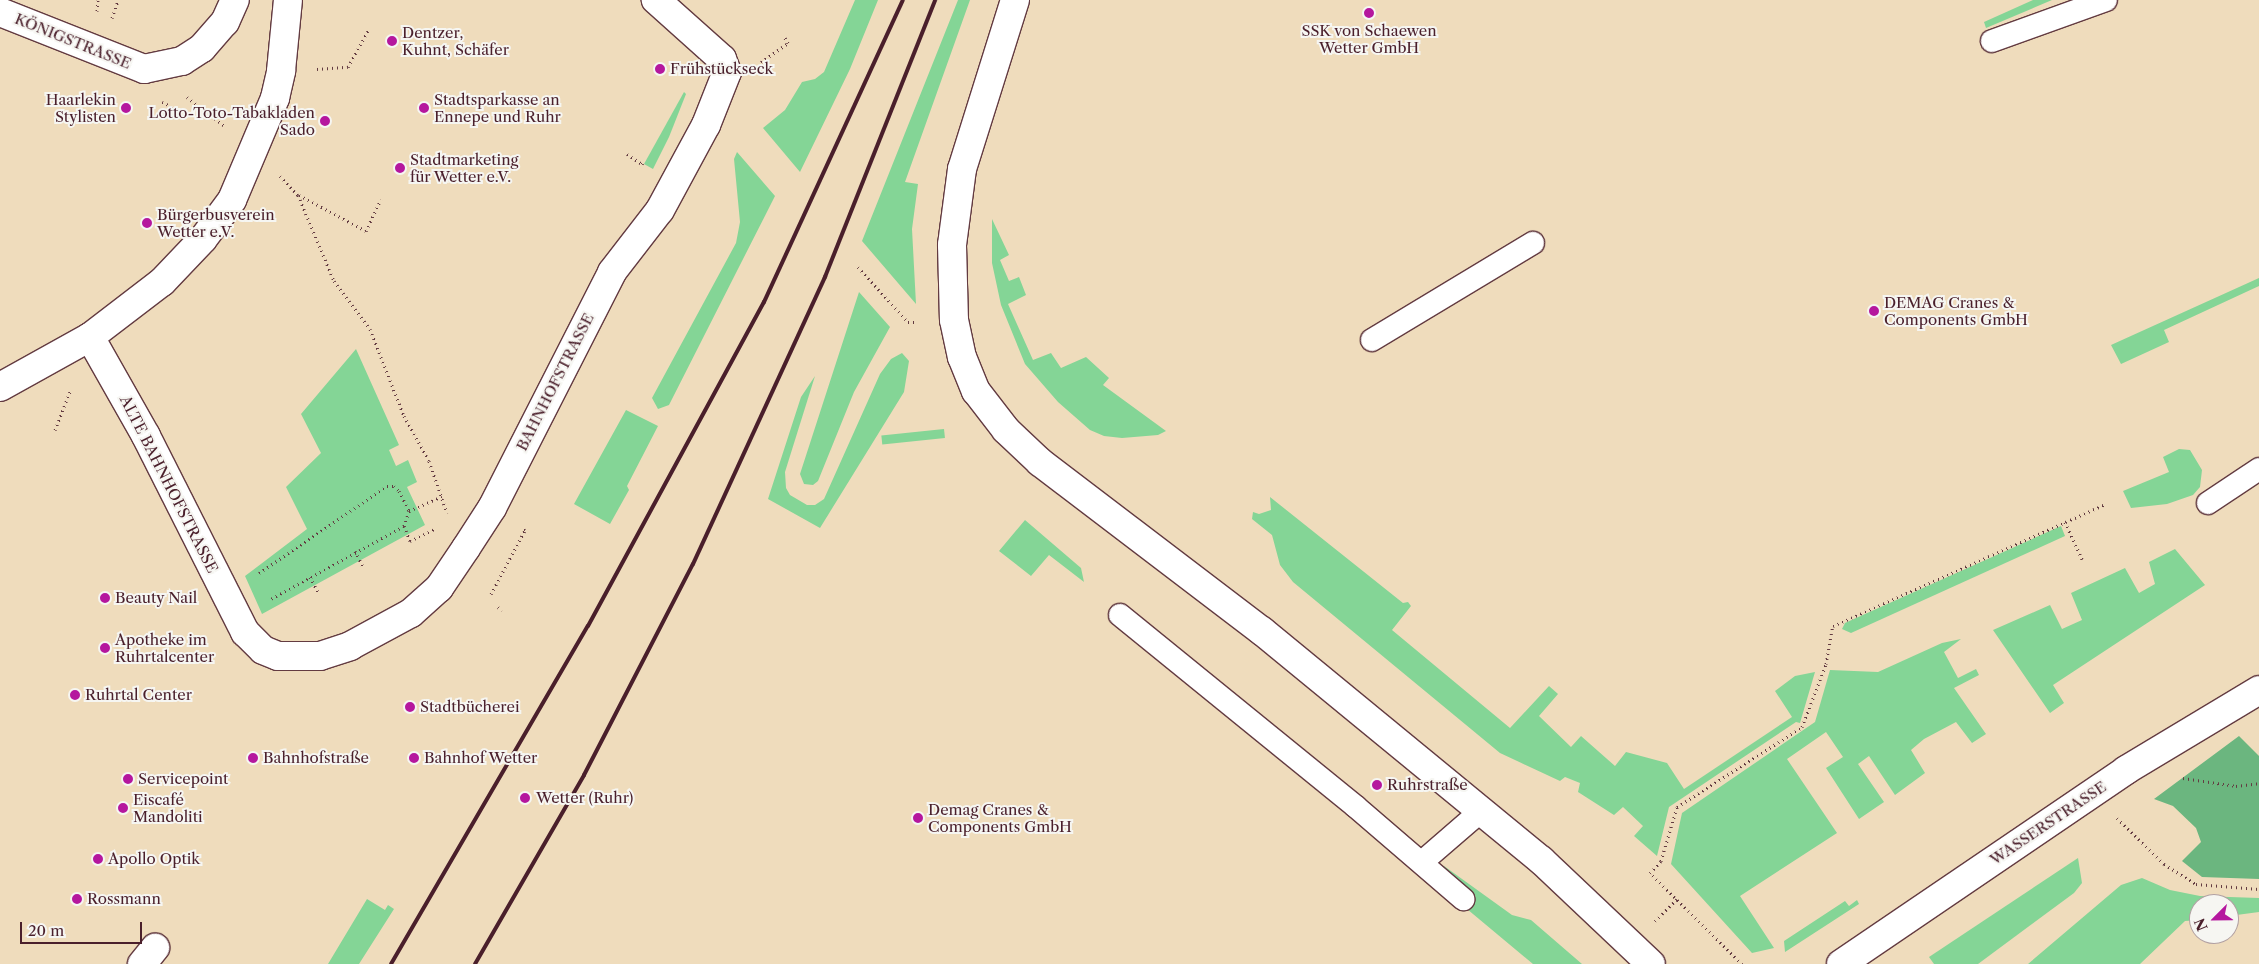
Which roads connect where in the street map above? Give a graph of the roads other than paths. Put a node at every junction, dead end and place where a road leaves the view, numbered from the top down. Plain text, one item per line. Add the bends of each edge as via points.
1 (235, 0) edge
2 (288, 0) edge
3 (656, 0) edge
4 (1015, 0) edge
5 (2106, 0) edge
6 (0, 12) edge
7 (1992, 41) dead end
8 (1533, 243) dead end
9 (90, 336) junction
10 (1372, 340) dead end
11 (0, 387) edge
12 (2259, 469) edge
13 (2208, 503) dead end
14 (1120, 615) dead end
15 (244, 632) joint
16 (2259, 690) edge
17 (1480, 812) junction
18 (1422, 862) junction
19 (1463, 899) dead end
20 (1650, 964) edge
21 (1841, 964) edge

1 - 6 street, KÖNIGSTRASSE via 225,22 202,48 182,61 144,69
2 - 9 street via 281,71 274,98 232,200 203,239 162,282
3 - 15 street, BAHNHOFSTRASSE via 722,60 727,72 706,125 660,210 612,272 492,508 466,548 439,588 411,613 350,646 320,656 278,656 263,650
4 - 17 street via 962,169 952,245 954,320 962,357 976,391 1006,430 1040,462 1262,631
5 - 7 lane
8 - 10 lane
9 - 11 street
9 - 15 street, ALTE BAHNHOFSTRASSE via 146,436
12 - 13 lane
14 - 18 lane
16 - 21 street, WASSERSTRASSE via 2092,793
17 - 18 lane
17 - 20 street via 1540,860
18 - 19 lane

